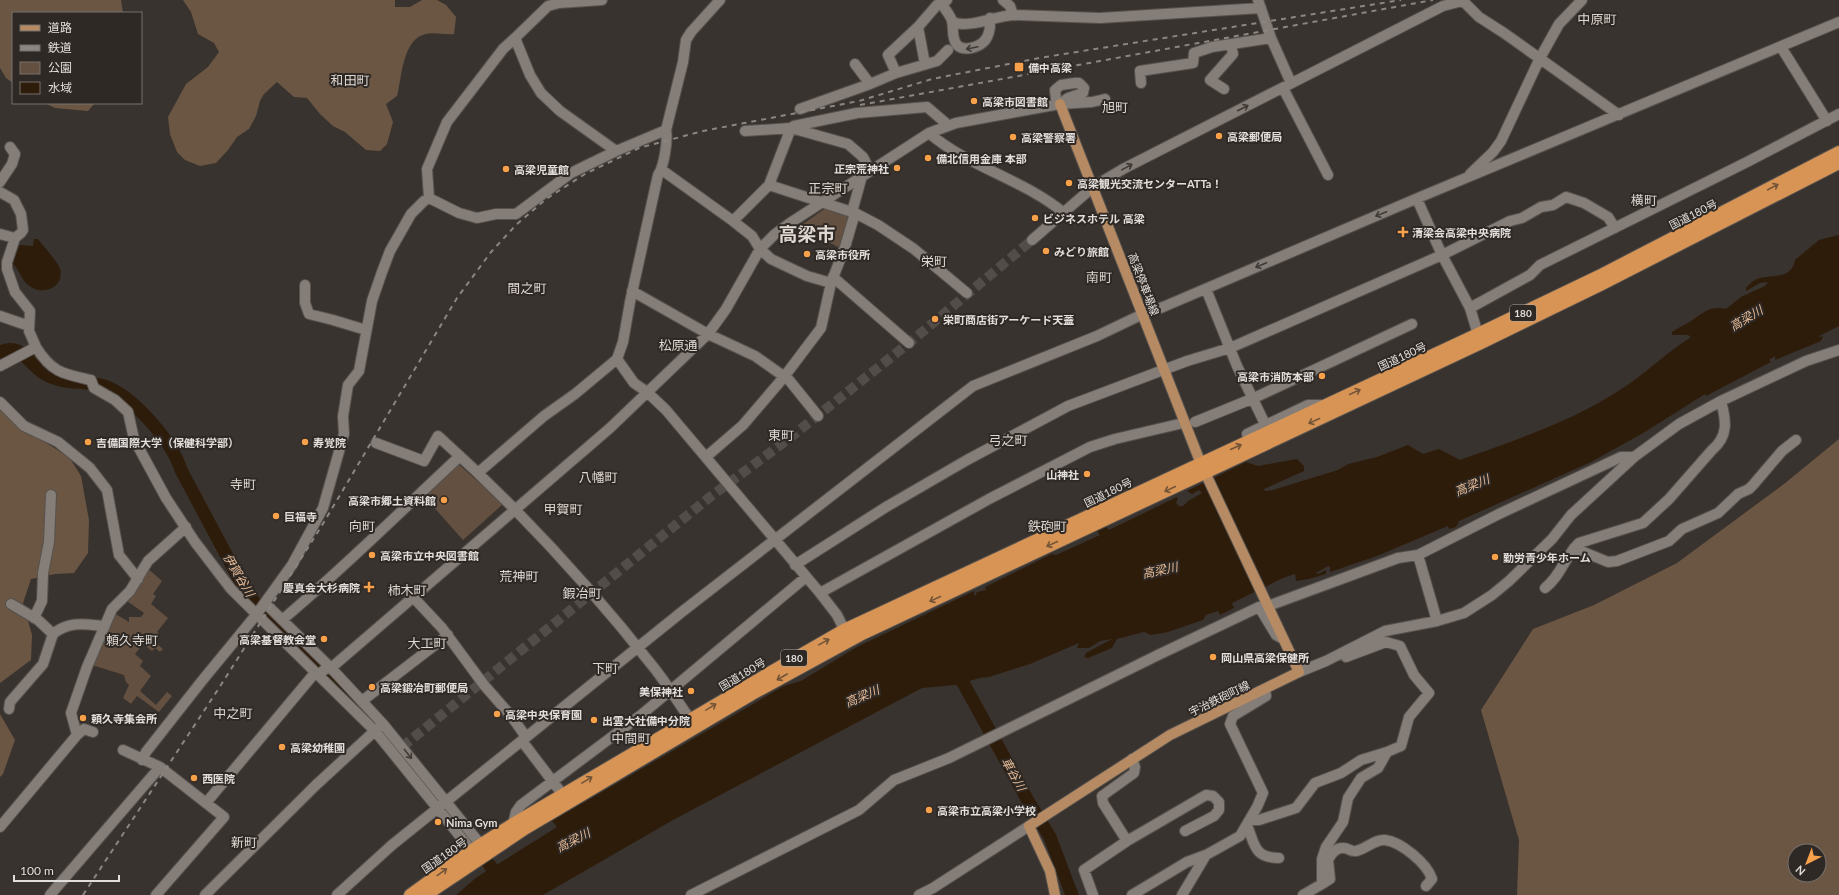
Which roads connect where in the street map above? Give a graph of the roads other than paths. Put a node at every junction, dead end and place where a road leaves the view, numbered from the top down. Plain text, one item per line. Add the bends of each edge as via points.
1 (602, 0) edge
2 (720, 0) edge
3 (1003, 0) edge
4 (1462, 0) edge
5 (1582, 0) edge
6 (942, 1) edge
7 (1259, 4) edge
8 (1013, 15) junction
9 (990, 18) junction
10 (952, 22) junction
11 (1839, 22) edge
12 (918, 27) junction
13 (515, 38) junction
14 (1271, 38) junction
15 (1231, 45) junction
16 (1781, 46) junction
17 (948, 50) dead end
18 (1540, 58) junction
19 (855, 64) dead end
20 (925, 64) junction
21 (896, 73) junction
22 (1141, 83) dead end
23 (870, 84) junction
24 (1287, 86) junction
25 (1224, 89) dead end
26 (1106, 99) dead end
27 (1060, 104) junction
28 (800, 109) dead end
29 (1619, 114) junction
30 (1839, 114) edge
31 (1827, 121) junction
32 (948, 125) junction
33 (791, 128) junction
34 (666, 130) junction
35 (745, 132) dead end
36 (929, 133) junction
37 (10, 147) dead end
38 (616, 151) junction
39 (1839, 152) edge
40 (1839, 163) edge
41 (662, 170) junction
42 (866, 174) junction
43 (1328, 175) dead end
44 (1466, 178) junction
45 (0, 182) edge
46 (769, 185) junction
47 (1093, 187) junction
48 (0, 192) edge
49 (429, 198) junction
50 (1417, 200) junction
51 (821, 202) junction
52 (854, 212) junction
53 (1064, 213) junction
54 (733, 221) junction
55 (1615, 228) junction
56 (0, 234) edge
57 (15, 238) junction
58 (1032, 240) tunnel mouth
59 (760, 249) junction
60 (1442, 255) junction
61 (832, 280) junction
62 (305, 285) dead end
63 (1206, 289) junction
64 (632, 291) junction
65 (967, 293) dead end
66 (1470, 308) junction
67 (1143, 314) junction
68 (0, 316) edge
69 (1412, 324) dead end
70 (29, 326) junction
71 (366, 330) junction
72 (708, 334) junction
73 (1480, 339) junction
74 (909, 343) dead end
75 (34, 348) junction
76 (1230, 348) junction
77 (1839, 350) edge
78 (617, 359) junction
79 (0, 366) edge
80 (1165, 369) junction
81 (784, 377) junction
82 (647, 392) junction
83 (1254, 398) junction
84 (1721, 401) junction
85 (0, 402) edge
86 (1327, 405) junction
87 (818, 416) dead end
88 (1195, 422) dead end
89 (1179, 424) dead end
90 (1266, 426) junction
91 (1247, 434) dead end
92 (1796, 440) dead end
93 (376, 443) dead end
94 (460, 456) junction
95 (706, 457) junction
96 (1634, 457) junction
97 (479, 472) junction
98 (1205, 472) junction
99 (50, 495) dead end
100 (515, 510) junction
101 (186, 527) junction
102 (775, 540) junction
103 (1574, 548) junction
104 (1418, 555) junction
105 (795, 565) junction
106 (806, 578) junction
107 (138, 579) junction
108 (1545, 588) dead end
109 (820, 593) junction
110 (413, 596) junction
111 (1266, 602) junction
112 (11, 604) dead end
113 (264, 604) junction
114 (256, 615) junction
115 (34, 618) junction
116 (282, 620) junction
117 (1437, 621) junction
118 (103, 626) junction
119 (53, 634) junction
120 (448, 635) junction
121 (847, 635) junction
122 (1283, 639) junction
123 (638, 648) junction
124 (1326, 661) junction
125 (324, 671) junction
126 (1299, 672) junction
127 (1265, 689) junction
128 (671, 690) junction
129 (362, 701) junction
130 (9, 709) dead end
131 (693, 724) junction
132 (379, 727) junction
133 (93, 732) dead end
134 (77, 735) junction
135 (524, 739) junction
136 (123, 750) dead end
137 (1387, 752) junction
138 (1132, 759) junction
139 (142, 760) junction
140 (160, 767) junction
141 (554, 780) junction
142 (563, 795) junction
143 (206, 803) junction
144 (442, 805) junction
145 (1249, 822) junction
146 (513, 824) junction
147 (1031, 825) junction
148 (0, 827) edge
149 (1185, 831) dead end
150 (1127, 841) junction
151 (480, 852) junction
152 (1206, 855) junction
153 (1279, 858) dead end
154 (1322, 884) junction
155 (1426, 886) dead end
156 (50, 895) edge
157 (156, 895) edge
158 (204, 895) edge
159 (336, 895) edge
160 (410, 895) edge
161 (426, 895) edge
162 (691, 895) edge
163 (919, 895) edge
164 (1055, 895) edge
165 (1093, 895) edge
166 (1132, 895) edge
167 (1182, 895) edge
168 (1303, 895) edge

1 - 13 street via 548,6
2 - 34 street via 686,40
3 - 8 street via 1010,6
4 - 18 street via 1479,17
4 - 24 street via 1443,6
5 - 18 street via 1559,24
6 - 9 street via 962,18
6 - 10 street
6 - 12 street
7 - 8 street via 1100,18
7 - 14 street
8 - 9 street
9 - 10 street via 961,25
9 -> 10 street via 989,33 984,43 967,49 960,48 954,40
11 - 16 street
12 - 20 street
12 - 21 street via 888,55
13 - 38 street via 530,75 541,92 560,111
13 - 49 street via 503,49 447,122 427,169
14 - 15 street
14 - 24 street
15 - 22 street via 1212,47 1194,53 1193,63 1184,66 1140,71
15 - 25 street via 1233,54 1210,80
16 - 29 street
16 - 31 street
17 - 20 street via 937,61
18 - 29 street
18 - 44 street via 1501,141
19 - 23 street
20 - 21 street
21 - 23 street
23 - 28 street
24 - 43 street
47 -> 24 street via 1149,155
26 - 27 street
27 - 32 street
27 - 47 main road, 高梁停車場線
29 - 44 street
30 - 31 street
31 - 55 street
32 - 33 street via 927,107 857,113
32 - 36 street
33 - 35 street
33 - 42 street via 848,144 863,157
33 - 46 street
34 - 38 street
34 - 41 street
36 - 42 street
36 - 53 street via 943,146 1008,178 1055,205
37 - 45 street via 15,154 12,164
38 - 49 street via 571,173 516,214 496,214 477,218 459,214
73 -> 39 highway, 国道180号 / 180
40 - 73 highway, 国道180号 / 180 via 1602,284
41 - 54 street
41 - 64 street via 658,175
42 - 51 street
42 - 52 street
44 - 50 street
46 - 51 street
46 - 54 street
47 - 53 street
47 - 67 main road, 高梁停車場線
48 - 57 street via 14,200 21,214 23,230
49 - 71 street via 411,214 390,251 372,301
50 - 60 street
50 -> 63 street
51 - 52 street
51 - 59 street via 790,223
52 - 61 street via 845,247
52 - 65 street via 914,249
53 - 58 street
54 - 59 street via 752,236
55 - 60 street via 1608,217 1566,196 1553,205 1541,207
55 - 66 street via 1540,265 1530,275
56 - 57 street
57 - 70 street via 7,268 18,299 30,311
59 - 61 street via 771,259 800,273 823,282
59 - 72 street via 726,309
60 - 66 street
60 - 76 street
61 - 74 street
61 - 81 street via 821,328
62 - 71 street via 305,303 309,314
63 - 67 street
63 - 76 street
64 - 72 street
64 - 78 street via 623,342
66 - 73 street
67 - 80 main road, 高梁停車場線
67 - 102 street via 1097,336 973,386
68 - 70 street
69 - 83 street
70 - 75 street
71 - 113 street via 359,371 348,385 343,416 344,434 323,508 292,564
72 - 81 street via 755,356
72 - 82 street
86 -> 73 highway, 国道180号 / 180
73 -> 98 highway, 国道180号 / 180
75 - 79 street
75 - 101 street via 62,374 93,384 128,412 134,438 145,462
76 - 80 street
76 - 83 street
77 - 84 street via 1806,361
78 - 82 street via 634,383
78 - 97 street via 544,416
80 - 98 main road, 高梁停車場線
80 - 105 street via 1068,406 886,507
81 - 87 street
81 - 95 street via 743,425
82 - 95 street
82 - 100 street via 610,428
83 - 88 street
83 - 90 street
84 - 96 street via 1679,424
84 - 103 street via 1725,427 1720,444 1669,499 1643,523 1579,543
85 - 107 street via 24,426 58,442 90,468 107,490 119,555
86 - 90 street via 1308,405
98 -> 86 highway, 国道180号 / 180
89 - 109 street via 1115,439 1090,448 989,499
90 - 91 street
92 - 103 street via 1782,451 1749,489 1738,494 1718,513 1682,529 1669,541 1608,562
93 - 94 street via 424,461 438,436
94 - 97 street
94 - 116 street via 342,569
95 - 102 street
96 - 104 street via 1621,457
96 - 117 street via 1571,515 1547,544 1509,581 1464,613
97 - 100 street
98 - 111 main road
98 - 121 highway, 国道180号 / 180
99 - 115 street via 49,542 43,573 42,601
100 - 110 street
100 - 123 street via 591,592
101 - 107 street via 148,561
101 - 114 street via 231,589
102 - 105 street
102 - 123 street
103 - 108 street via 1554,581
104 - 111 street via 1398,558
104 - 117 street
105 - 106 street
106 - 109 street
106 - 128 street
107 - 118 street via 112,609
109 - 121 street via 837,615
110 - 120 street
110 - 125 street
111 - 122 main road
112 - 115 street
113 - 114 street
113 - 116 street
114 - 125 street
114 - 139 street via 200,682
115 - 119 street
116 - 125 street
117 - 124 street via 1385,631
118 - 119 street via 70,625
118 - 134 street via 71,713
119 - 130 street via 43,664 10,702
120 - 129 street
120 - 135 street via 484,685 512,717
121 - 131 highway, 国道180号 / 180
122 - 126 main road
122 - 162 street via 1276,635 1259,607 949,758 894,780 859,810
123 - 128 street
123 - 135 street
124 - 126 street
124 - 137 street via 1330,662 1386,642 1400,646 1414,675 1429,693 1409,717 1401,746
125 - 129 street
125 - 132 street
125 - 143 street via 314,674
126 - 127 main road, 宇治鉄砲町線
127 - 138 main road, 宇治鉄砲町線 via 1170,735
127 - 145 street via 1266,696 1233,716 1230,724 1263,793
128 - 131 street
128 - 141 street
129 - 132 street
142 -> 131 highway, 国道180号 / 180
131 - 151 highway, 国道180号 / 180 via 526,828
132 - 144 street
132 - 158 street
133 - 134 street via 84,729
134 - 148 street
135 - 141 street
135 - 144 street
136 - 139 street
137 - 145 street via 1360,760 1341,773 1315,782 1296,808
137 - 154 street via 1378,768 1361,778 1348,798 1344,822 1326,847 1322,859
138 - 147 main road, 宇治鉄砲町線
138 - 150 street via 1134,773 1102,796 1103,803
139 - 140 street
140 - 143 street
140 - 156 street
141 - 142 street
141 - 146 street via 521,805
142 - 146 highway, 国道180号 / 180
143 - 157 street via 224,817
144 - 151 street
144 - 159 street
145 - 152 street via 1240,836
145 - 153 street via 1258,851 1268,858
146 - 151 highway, 国道180号 / 180
147 - 163 street
147 - 164 main road via 1050,871
149 - 150 street via 1214,816 1219,810 1219,802 1213,796 1206,795
150 - 165 street via 1084,870
160 -> 151 highway, 国道180号 / 180
151 - 161 highway, 国道180号 / 180
152 - 166 street via 1187,862
152 - 167 street
154 - 155 street via 1330,880 1328,860 1335,850 1344,848 1356,851 1385,840 1416,856 1432,878
154 - 168 street

